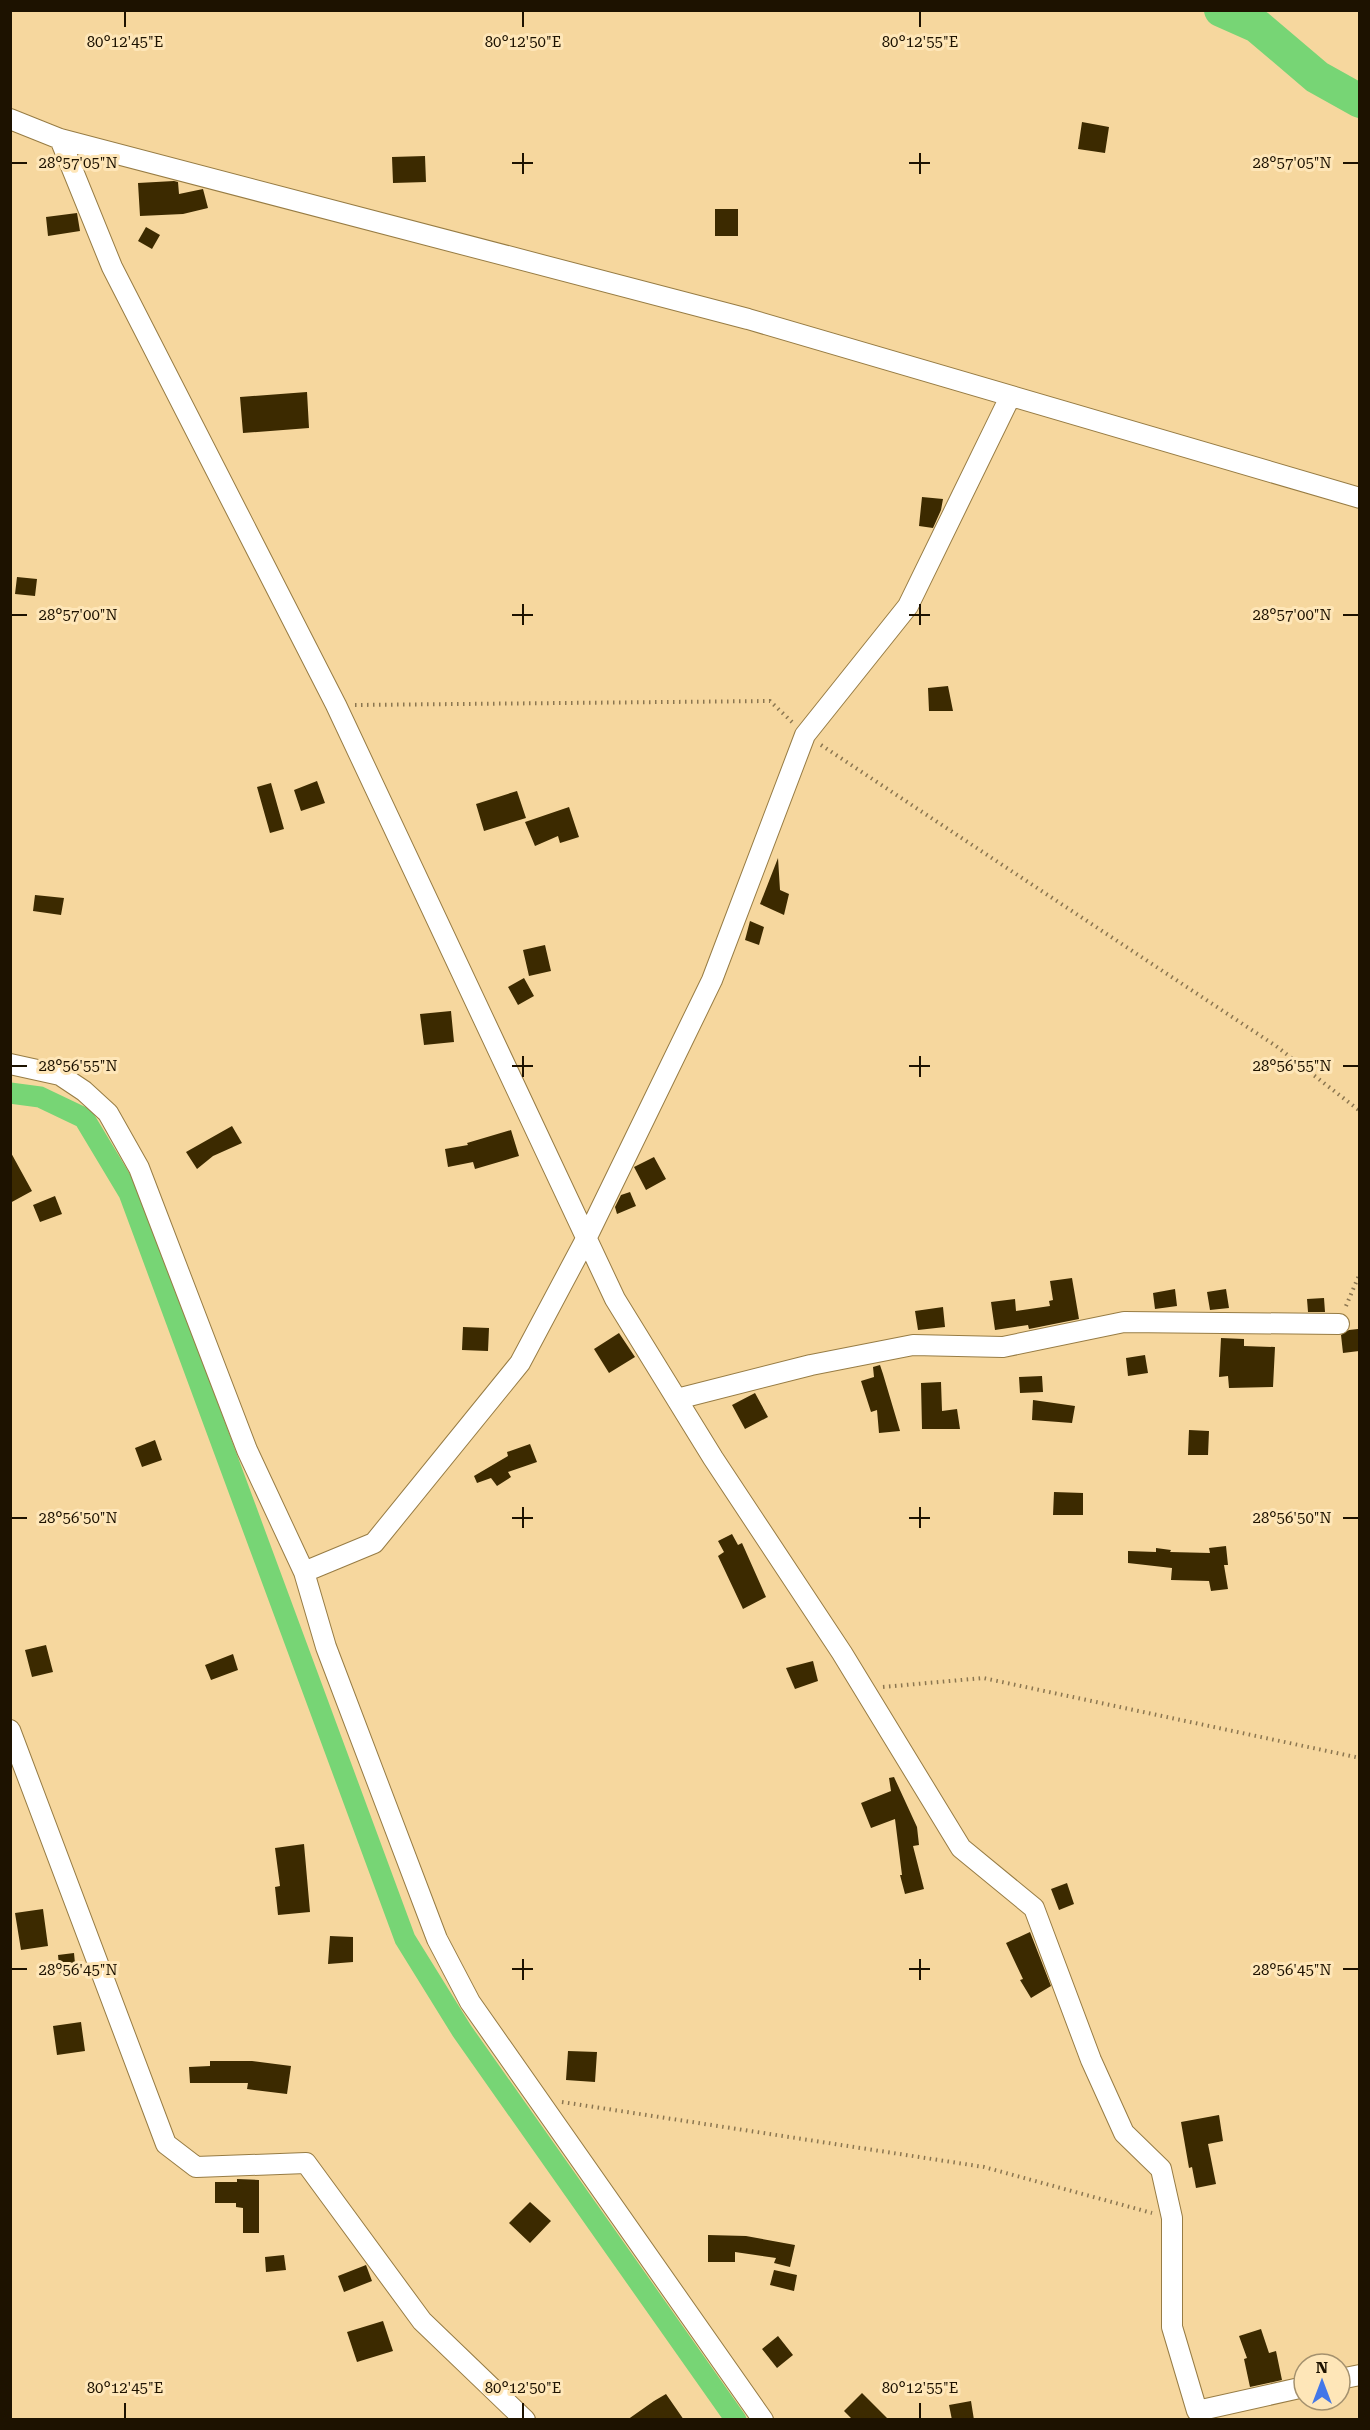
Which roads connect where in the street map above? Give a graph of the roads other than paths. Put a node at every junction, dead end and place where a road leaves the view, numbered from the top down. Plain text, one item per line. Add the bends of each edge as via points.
1 (10, 119) edge
2 (60, 139) junction
3 (1010, 397) junction
4 (1359, 498) edge
5 (10, 1064) edge
6 (586, 1239) junction
7 (1339, 1324) road end
8 (677, 1399) junction
9 (304, 1572) junction
10 (10, 1730) edge
11 (1292, 2390) edge
12 (1198, 2415) edge
13 (525, 2420) edge
14 (763, 2420) edge

1 - 2 street
2 - 3 street via 748,319
2 - 6 street via 112,267 336,705
3 - 4 street
3 - 6 street via 908,606 805,735 712,980
5 - 9 street via 60,1075 108,1113 139,1168 248,1450
6 - 8 street via 615,1299
6 - 9 street via 520,1363 420,1490 374,1543
7 - 8 street via 1124,1322 1003,1347 913,1345 811,1365
8 - 12 street via 864,1689 961,1848 1034,1908 1091,2060 1124,2133 1161,2169 1172,2218 1172,2327
9 - 14 street via 326,1647 437,1939 470,2002
10 - 13 street via 166,2144 196,2167 306,2163 422,2321
11 - 12 street

